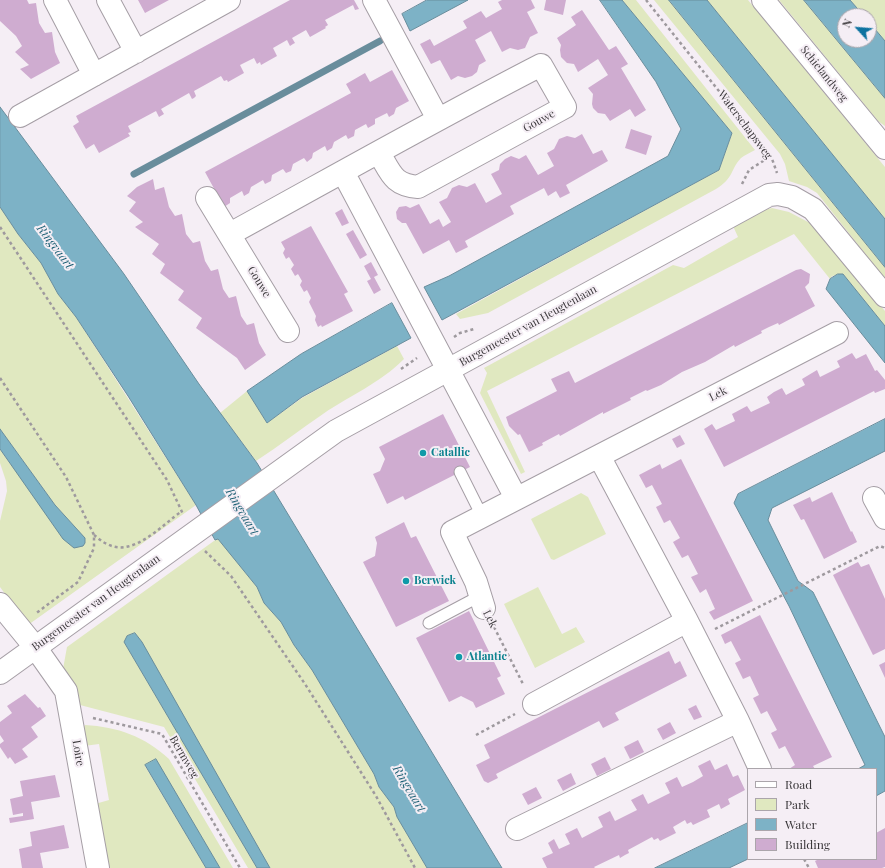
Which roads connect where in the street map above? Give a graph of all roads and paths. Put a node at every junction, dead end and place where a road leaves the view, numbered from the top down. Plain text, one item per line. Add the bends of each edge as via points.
1 (55, 0) edge
2 (108, 0) edge
3 (229, 0) edge
4 (646, 0) edge
5 (763, 0) edge
6 (379, 8) edge
7 (136, 52) junction
8 (94, 75) junction
9 (20, 116) dead end
10 (438, 119) junction
11 (885, 148) edge
12 (379, 154) junction
13 (343, 172) junction
14 (778, 194) junction
15 (207, 198) dead end
16 (0, 227) edge
17 (230, 234) junction
18 (885, 296) edge
19 (288, 331) dead end
20 (837, 333) dead end
21 (448, 370) junction
22 (0, 378) edge
23 (599, 456) junction
24 (460, 472) dead end
25 (516, 498) junction
26 (874, 498) dead end
27 (182, 510) junction
28 (482, 516) junction
29 (885, 518) edge
30 (192, 533) junction
31 (94, 534) junction
32 (885, 548) edge
33 (482, 602) junction
34 (0, 604) edge
35 (428, 622) dead end
36 (17, 626) junction
37 (692, 630) junction
38 (35, 648) junction
39 (0, 673) edge
40 (534, 704) junction
41 (71, 713) junction
42 (738, 721) junction
43 (476, 735) dead end
44 (760, 768) edge
45 (517, 829) dead end
46 (98, 868) edge
47 (240, 868) edge
48 (415, 868) edge

1 - 8 street
2 - 7 street
3 - 7 street
4 - 14 path, Waterschapsweg via 771,156 777,172
5 - 11 street, Schielandweg
6 - 10 street
7 - 8 street
8 - 9 street
10 - 12 street, Gouwe
10 - 12 street, Gouwe via 541,65 565,107 418,187 406,186 396,180
12 - 13 street, Gouwe
13 - 17 street, Gouwe
13 - 21 street
14 - 18 street via 792,197 813,209
14 - 21 street, Burgemeester van Heugtenlaan via 750,204
15 - 17 street, Gouwe
16 - 27 path via 167,480
17 - 19 street, Gouwe
20 - 23 street, Lek
21 - 25 street
21 - 30 street, Burgemeester van Heugtenlaan via 336,431
22 - 31 path via 66,477
23 - 25 street, Lek
23 - 37 street
24 - 28 lane
25 - 28 street, Lek
26 - 29 street
27 - 30 path
27 - 31 path via 136,544 121,548 107,544
28 - 33 street, Lek via 452,532 476,582
30 - 38 street, Burgemeester van Heugtenlaan
30 - 48 path via 207,554 231,576 304,684 376,796
31 - 36 path via 94,548 78,582
32 - 37 path via 880,546 771,602
33 - 35 lane
33 - 40 path, Lek
34 - 36 street, Loire
36 - 38 street, Loire
37 - 40 street
37 - 42 street
38 - 39 street, Burgemeester van Heugtenlaan
38 - 41 street, Loire via 66,691
40 - 43 path
41 - 46 street, Loire
41 - 47 path, Bermweg via 162,734
42 - 44 street
42 - 45 street

